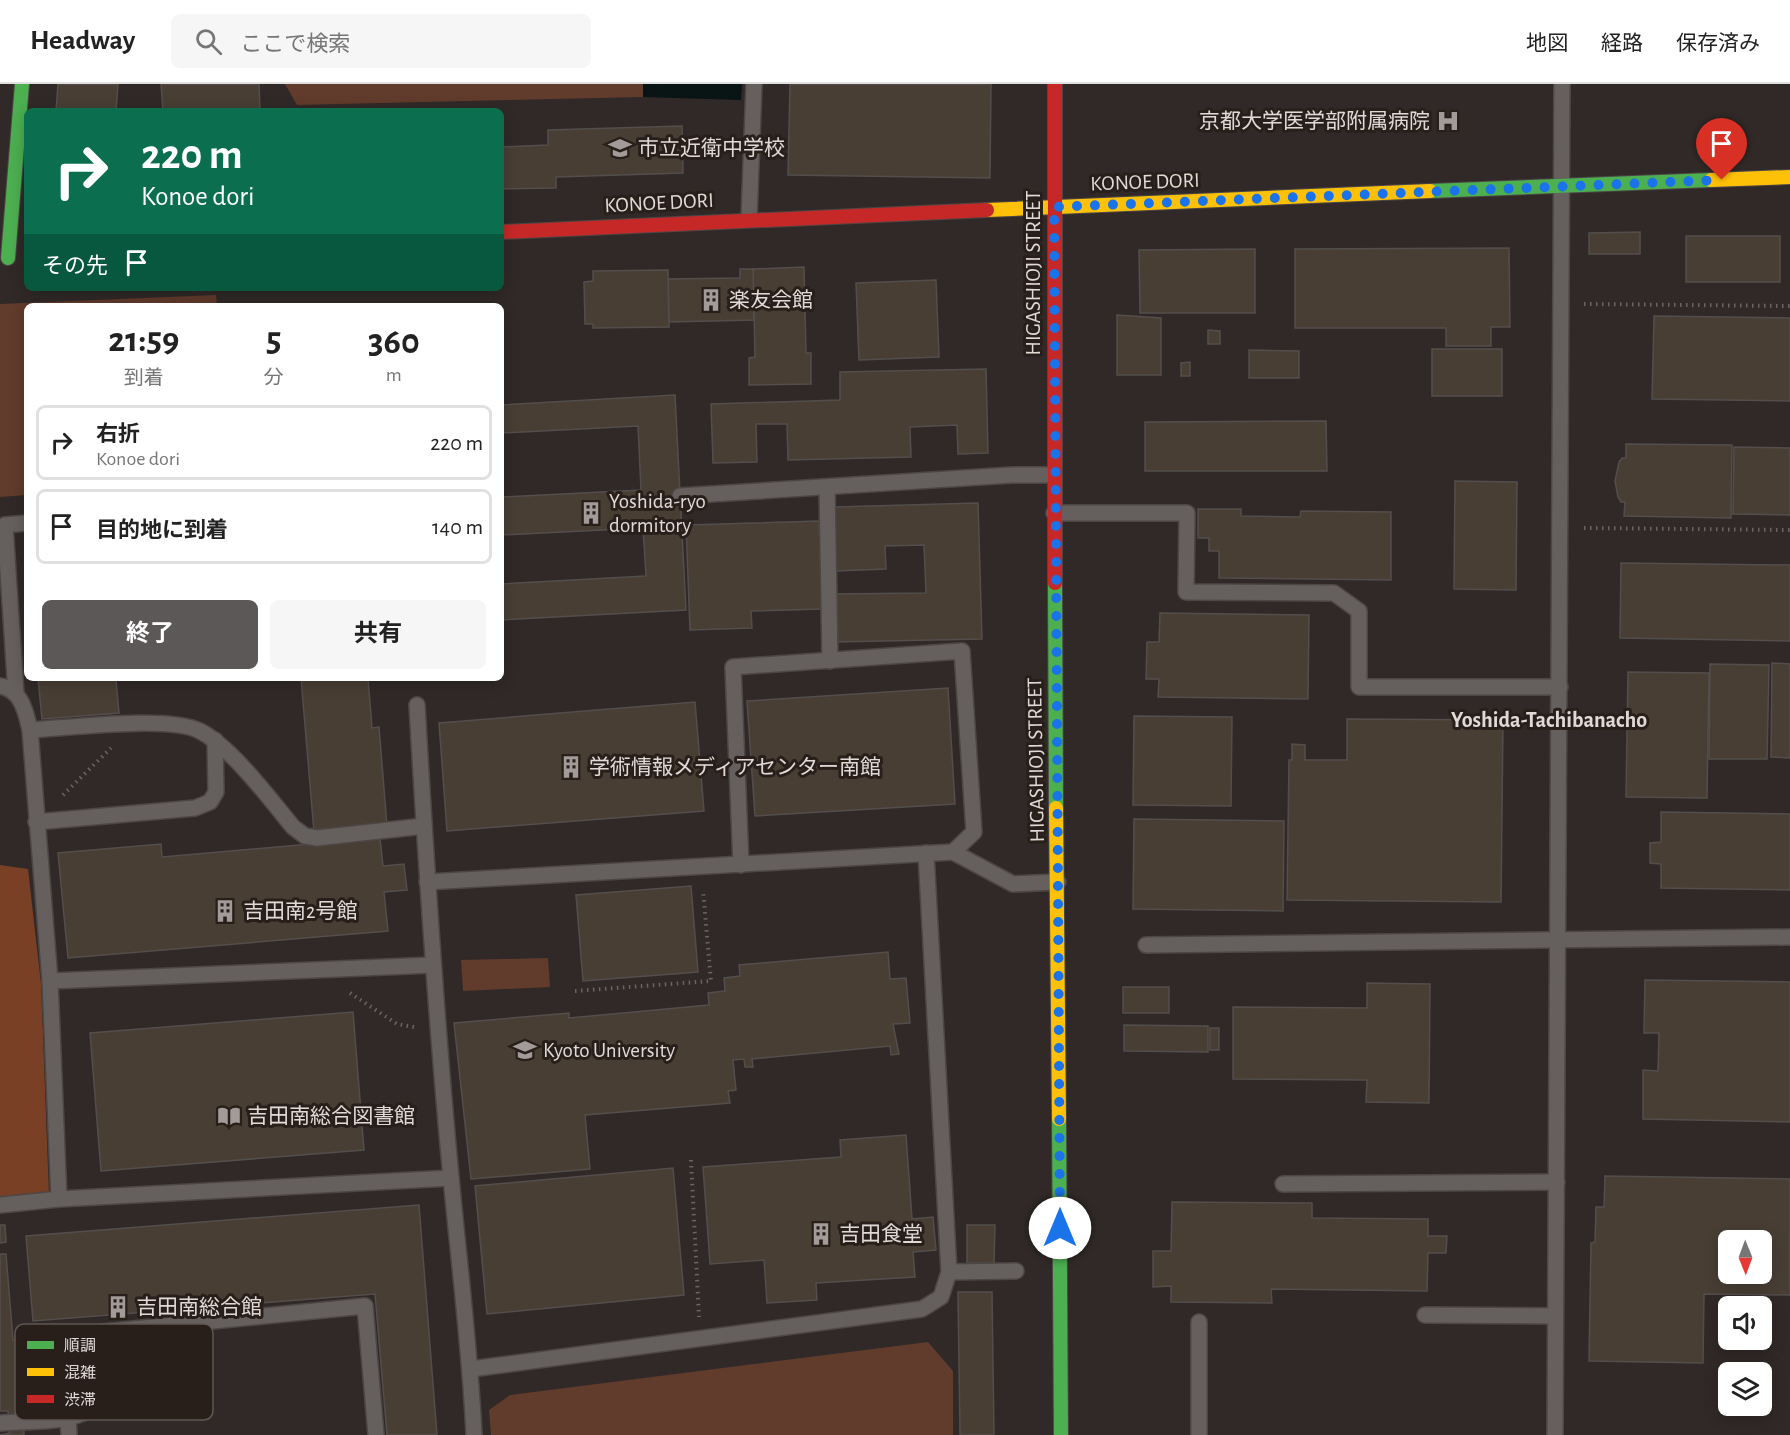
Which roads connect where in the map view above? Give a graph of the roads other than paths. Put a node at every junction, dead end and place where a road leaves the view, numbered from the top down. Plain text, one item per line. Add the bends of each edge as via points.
1 (22, 84) edge
2 (754, 84) edge
3 (1055, 84) edge
4 (1562, 84) edge
5 (15, 174) junction
6 (1790, 177) edge
7 (0, 181) edge
8 (1563, 187) junction
9 (1054, 207) junction
10 (749, 219) junction
11 (504, 232) edge
12 (24, 257) edge
13 (4, 258) edge
14 (1054, 475) junction
15 (827, 487) junction
16 (680, 496) dead end
17 (1054, 513) junction
18 (24, 523) edge
19 (830, 661) junction
20 (0, 686) edge
21 (1560, 687) junction
22 (16, 694) junction
23 (417, 705) dead end
24 (30, 730) junction
25 (214, 740) junction
26 (36, 822) junction
27 (424, 826) junction
28 (953, 852) junction
29 (926, 853) junction
30 (741, 865) junction
31 (427, 882) junction
32 (1058, 882) junction
33 (1790, 937) edge
34 (1558, 939) junction
35 (1146, 945) dead end
36 (433, 965) junction
37 (50, 981) junction
38 (451, 1178) junction
39 (1557, 1182) junction
40 (1283, 1184) dead end
41 (59, 1199) junction
42 (0, 1204) edge
43 (1016, 1271) dead end
44 (949, 1272) junction
45 (1425, 1316) dead end
46 (1555, 1316) junction
47 (1199, 1322) dead end
48 (184, 1324) edge
49 (471, 1369) junction
50 (41, 1420) edge
51 (68, 1420) edge
52 (0, 1423) edge
53 (69, 1435) edge
54 (376, 1435) edge
55 (474, 1435) edge
56 (1061, 1435) edge
57 (1199, 1435) edge
58 (1555, 1435) edge

1 - 5 street
2 - 10 lane
3 - 9 street, HIGASHIOJI STREET
4 - 8 lane
5 - 7 lane
5 - 13 street
6 - 8 street, KONOE DORI
8 - 9 street, KONOE DORI
8 - 21 lane
9 - 10 street, KONOE DORI
9 - 14 street, HIGASHIOJI STREET
10 - 11 street, KONOE DORI
12 - 13 street
14 - 15 lane
14 - 17 street, HIGASHIOJI STREET
15 - 16 lane
15 - 19 lane
17 - 21 lane via 1187,513 1186,592 1334,593 1359,611 1359,687
17 - 32 street, HIGASHIOJI STREET
18 - 22 lane via 5,525
19 - 28 lane via 962,651 974,832
19 - 30 lane via 733,668
20 - 22 lane
21 - 34 lane
22 - 24 lane via 26,711
23 - 27 lane
24 - 25 lane via 135,724 185,726
24 - 26 lane
25 - 26 lane via 216,792 210,802 195,808
25 - 27 lane via 305,836
26 - 37 lane
27 - 31 lane
28 - 29 lane
28 - 32 lane via 1013,884
29 - 30 lane
29 - 44 lane
30 - 31 lane
31 - 36 lane
32 - 56 street, HIGASHIOJI STREET
33 - 34 lane
34 - 35 lane
34 - 39 lane
36 - 37 lane
36 - 38 lane
37 - 41 lane
38 - 41 lane
38 - 49 lane
39 - 40 lane
39 - 46 lane
41 - 42 lane
43 - 44 lane
44 - 49 lane via 941,1297 922,1309
45 - 46 lane
46 - 58 lane
47 - 57 lane
48 - 54 lane via 365,1306
49 - 55 lane
50 - 52 lane
51 - 53 lane

